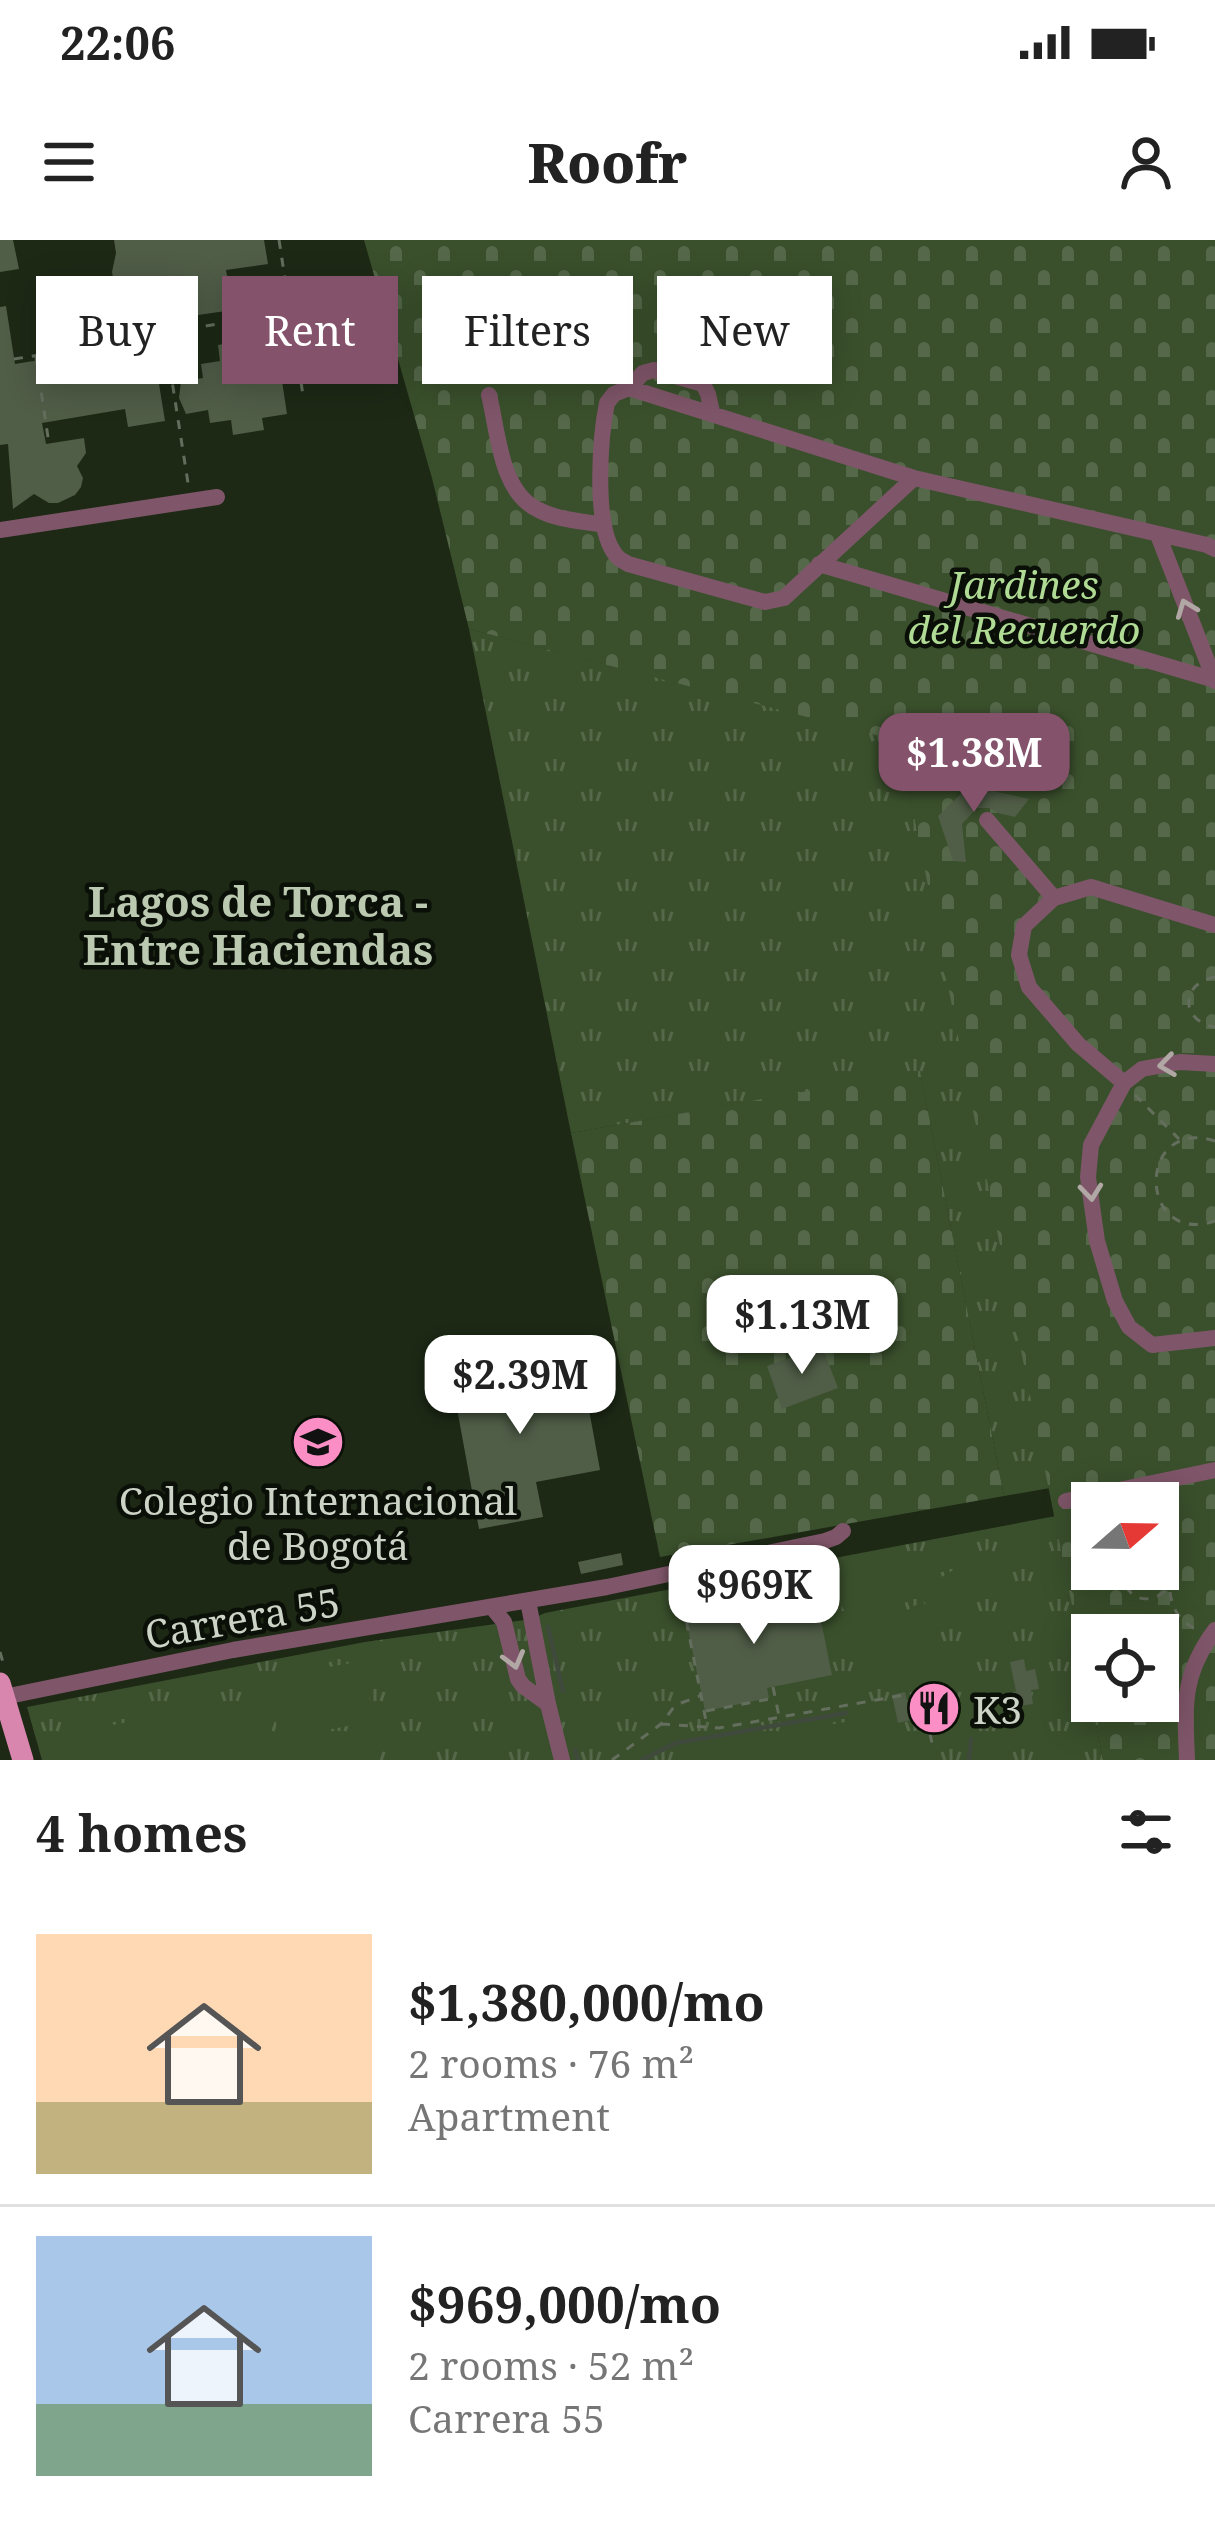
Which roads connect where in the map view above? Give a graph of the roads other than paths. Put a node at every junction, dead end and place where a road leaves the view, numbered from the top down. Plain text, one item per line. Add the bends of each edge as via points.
1 (489, 395) dead end
2 (914, 478) junction
3 (217, 497) dead end
4 (604, 525) junction
5 (0, 530) edge
6 (1158, 535) junction
7 (1215, 549) edge
8 (819, 565) junction
9 (1215, 680) edge
10 (987, 820) dead end
11 (1054, 898) junction
12 (1215, 925) edge
13 (1215, 1064) edge
14 (1124, 1084) junction
15 (1215, 1338) edge
16 (1215, 1470) edge
17 (1066, 1501) dead end
18 (843, 1531) dead end
19 (529, 1601) junction
20 (492, 1607) junction
21 (1212, 1633) edge
22 (2, 1690) edge
23 (548, 1704) junction
24 (23, 1760) edge
25 (562, 1760) edge
26 (1187, 1760) edge

1 - 4 street via 523,500
2 - 4 street via 712,412 703,384 654,370 607,403
2 - 6 street
2 - 8 street
3 - 5 street
4 - 8 street via 611,548 628,563 765,602 784,598
6 - 7 street
9 -> 6 street
8 - 9 street
10 - 11 street
11 - 12 street via 1091,887
11 - 14 street via 1024,926 1019,955 1029,987
13 -> 14 street via 1142,1069
14 -> 15 street via 1091,1145 1088,1177 1115,1300 1129,1327 1152,1346
16 - 17 street
18 - 19 street, Carrera 55
19 - 20 street, Carrera 55
19 - 23 street
20 - 22 street, Carrera 55
20 -> 23 street via 523,1686
21 - 26 street via 1184,1701
22 - 24 main road
23 - 25 street

